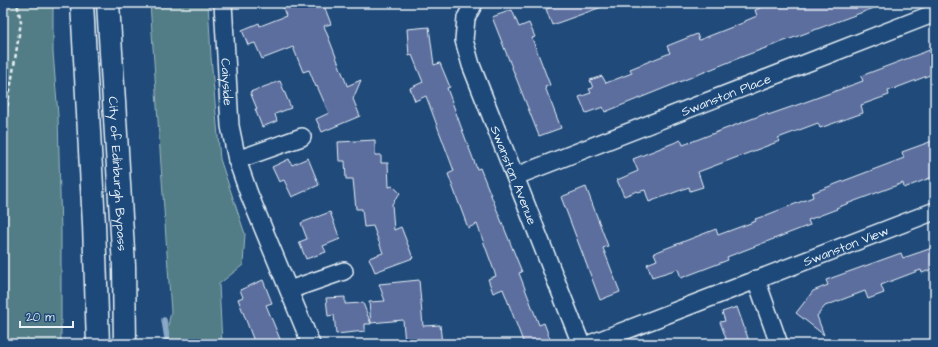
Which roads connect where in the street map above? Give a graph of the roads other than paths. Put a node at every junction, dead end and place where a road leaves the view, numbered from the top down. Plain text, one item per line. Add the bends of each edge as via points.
1 (82, 3) edge
2 (108, 3) edge
3 (223, 3) edge
4 (474, 3) edge
5 (935, 14) edge
6 (302, 137) dead end
7 (237, 160) junction
8 (516, 176) junction
9 (935, 211) edge
10 (124, 266) junction
11 (344, 271) dead end
12 (756, 279) junction
13 (290, 290) junction
14 (98, 344) edge
15 (125, 344) edge
16 (131, 344) edge
17 (311, 344) edge
18 (581, 344) edge
19 (590, 344) edge
20 (779, 344) edge

1 - 14 highway
2 - 10 highway, City of Edinburgh Bypass
3 - 7 street, Caiyside via 230,126
4 - 8 street, Swanston Avenue via 466,18 464,40 471,65
5 - 8 street, Swanston Place
6 - 7 street
7 - 13 street, Caiyside
8 - 18 street, Swanston Avenue
9 - 12 street, Swanston View
10 - 15 highway, City of Edinburgh Bypass
10 - 16 highway
11 - 13 street
12 - 19 street, Swanston View
12 - 20 street
13 - 17 street, Caiyside

